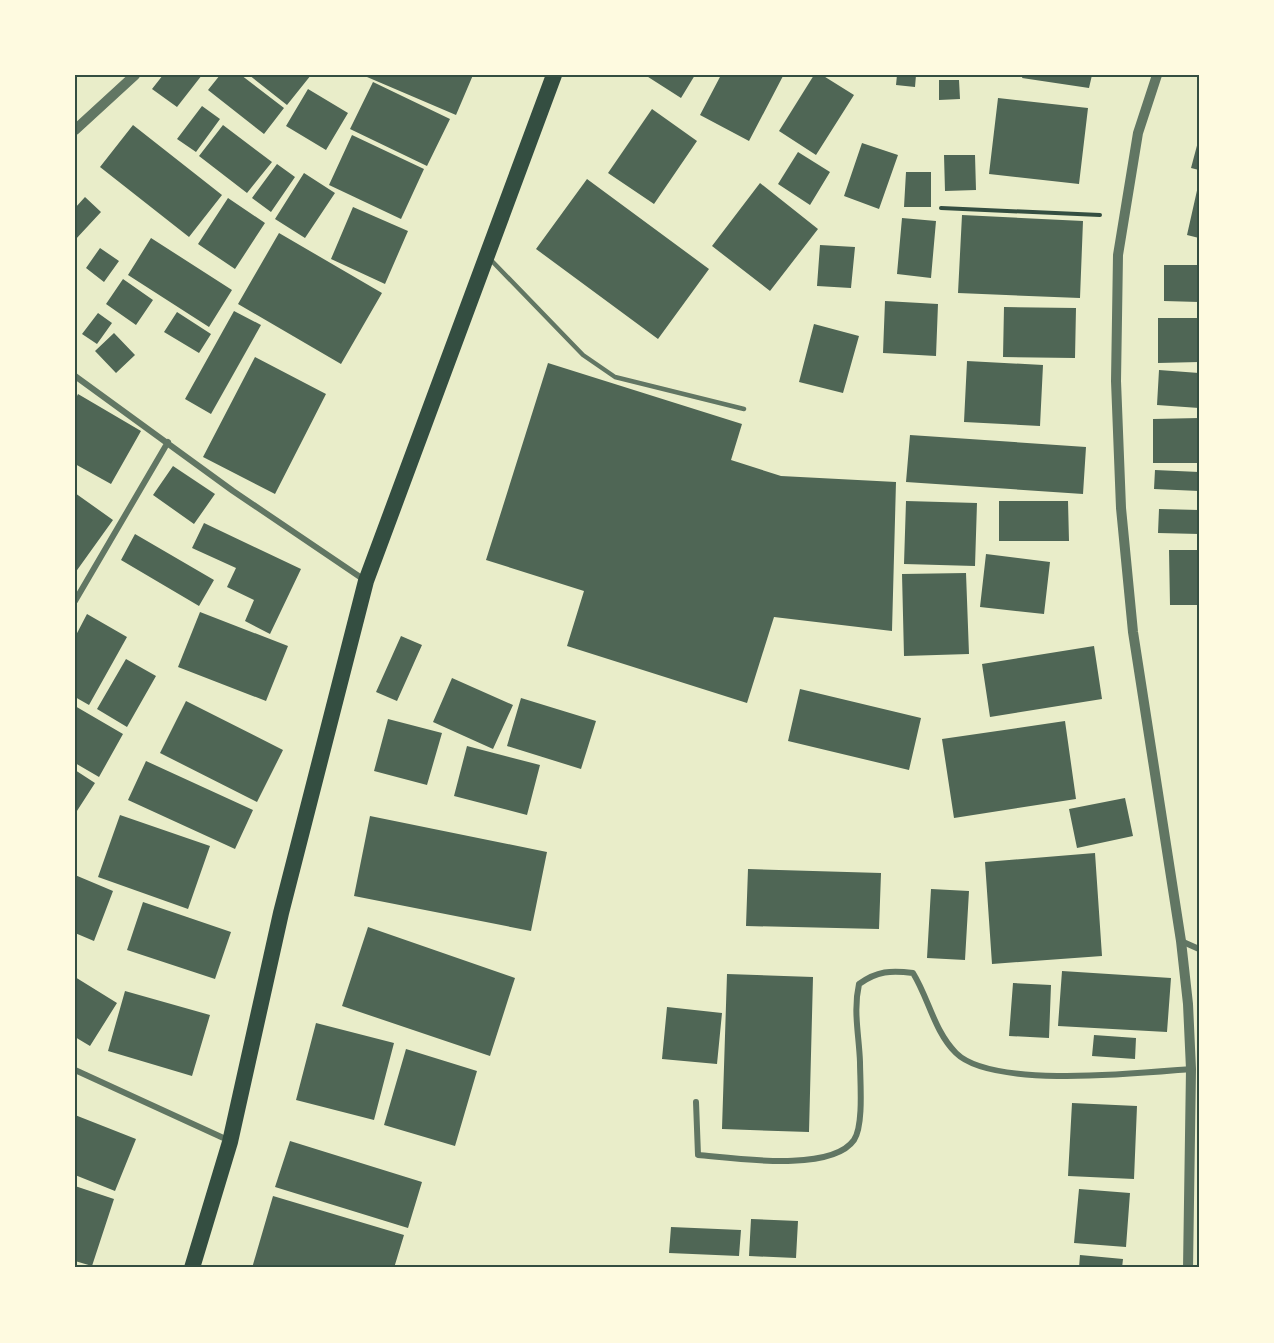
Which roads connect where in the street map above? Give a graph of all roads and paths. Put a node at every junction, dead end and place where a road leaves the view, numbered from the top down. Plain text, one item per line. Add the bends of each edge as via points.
1 (135, 75) edge
2 (554, 75) edge
3 (1157, 75) edge
4 (75, 130) edge
5 (941, 208) dead end
6 (1125, 216) junction
7 (487, 256) junction
8 (75, 376) edge
9 (744, 409) dead end
10 (168, 442) junction
11 (366, 581) junction
12 (75, 602) edge
13 (1181, 941) junction
14 (1199, 949) edge
15 (1191, 1069) junction
16 (75, 1070) edge
17 (696, 1102) dead end
18 (230, 1142) junction
19 (192, 1268) edge
20 (1188, 1268) edge

1 - 4 street
2 - 7 highway
3 - 6 street via 1138,134
5 - 6 path
6 - 13 street via 1118,255 1116,370 1121,508 1133,632
7 - 9 lane via 583,355 615,377
7 - 11 highway
8 - 10 street
10 - 11 street
10 - 12 street
11 - 18 highway via 281,913
13 - 14 street
13 - 15 street
15 - 17 street via 1055,1076 1001,1072 972,1063 957,1054 932,1018 913,973 896,971 874,973 859,984 854,1004 860,1106 855,1138 844,1151 812,1160 698,1155
15 - 20 street
16 - 18 street
18 - 19 highway

